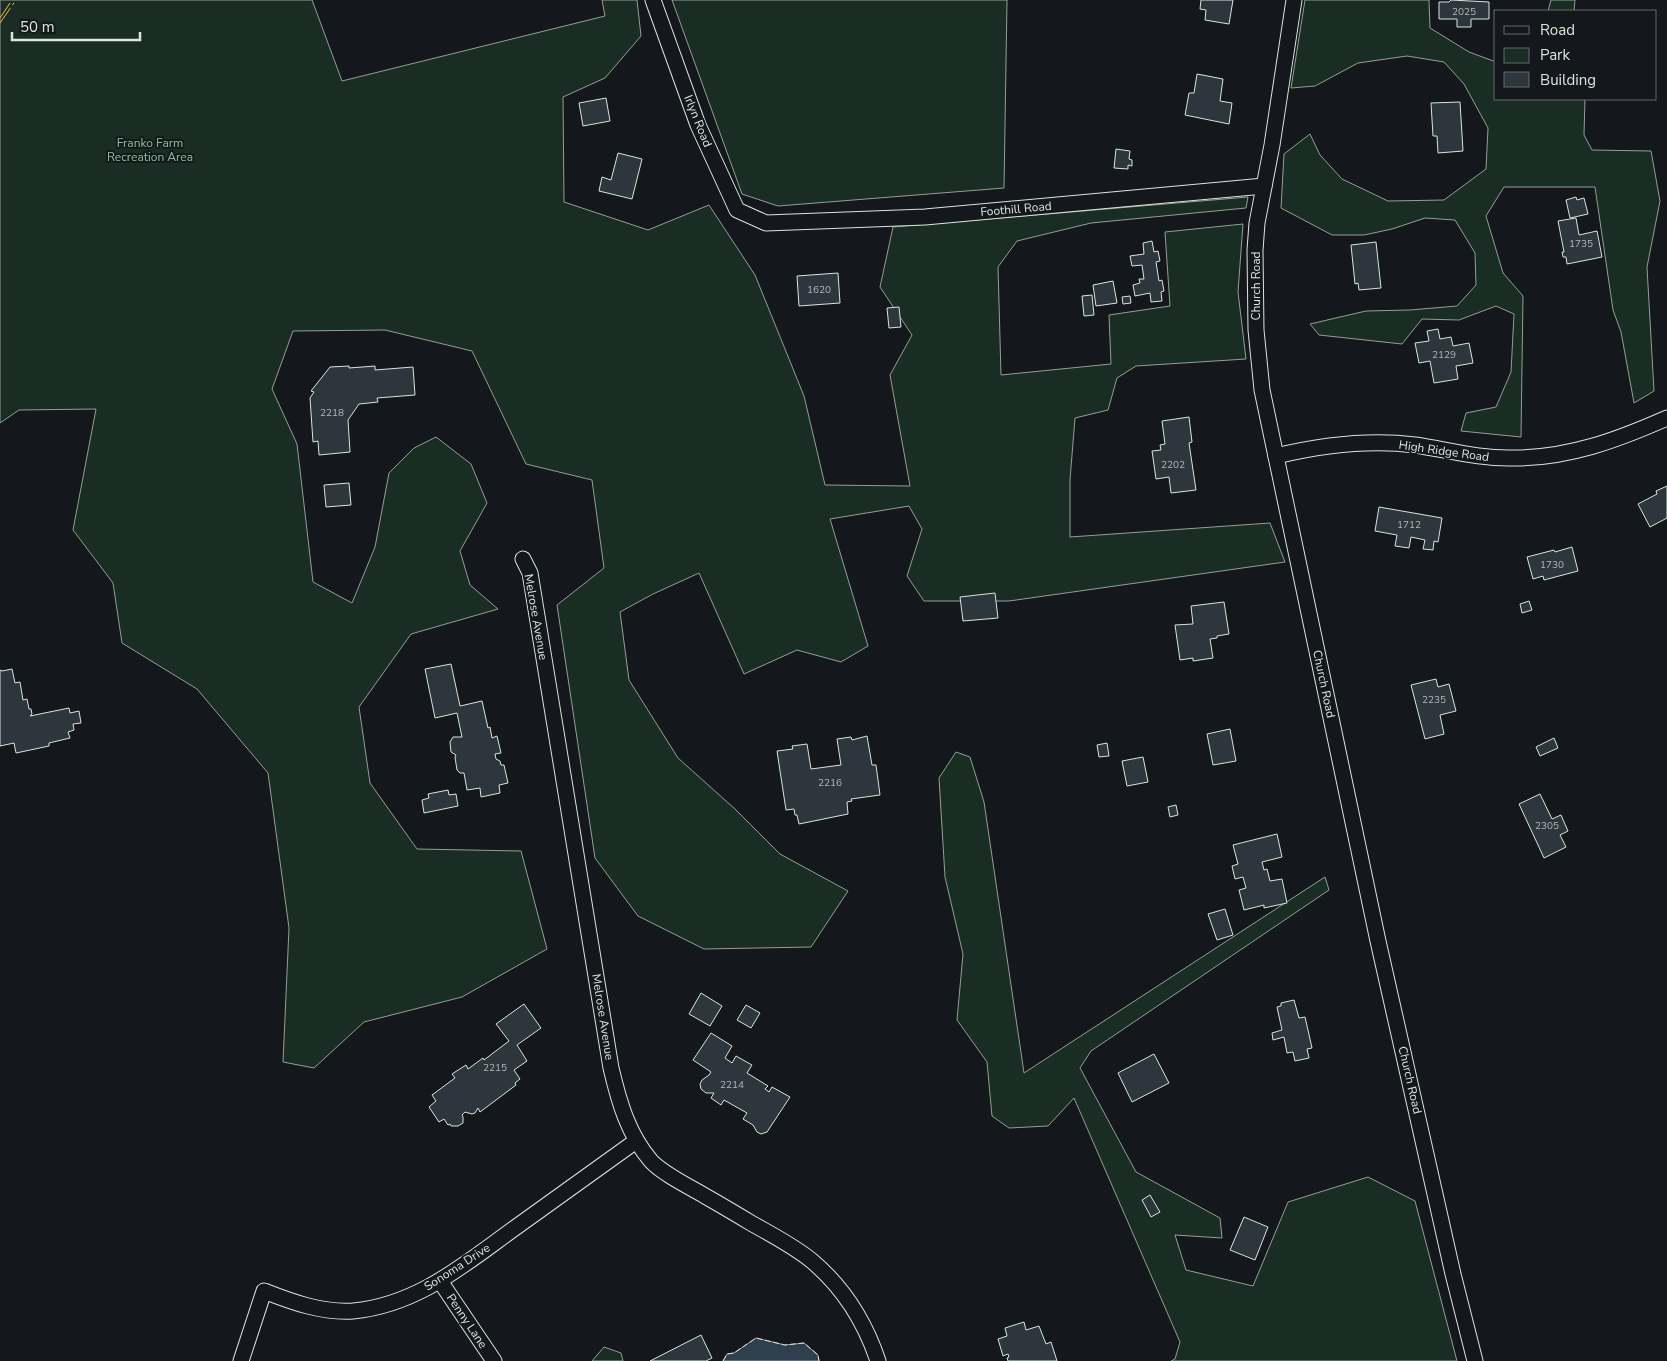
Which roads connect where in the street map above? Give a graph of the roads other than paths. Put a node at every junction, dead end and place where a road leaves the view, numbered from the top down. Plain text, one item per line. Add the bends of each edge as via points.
1 (653, 0) edge
2 (1294, 0) edge
3 (1264, 186) junction
4 (766, 223) joint
5 (1667, 418) edge
6 (1276, 456) junction
7 (523, 559) dead end
8 (636, 1141) junction
9 (440, 1282) junction
10 (241, 1361) edge
11 (494, 1361) edge
12 (878, 1361) edge
13 (1475, 1361) edge

1 - 4 street, Irlyn Road via 698,125 737,210
2 - 3 street, Church Road
3 - 4 street, Foothill Road via 926,217
3 - 6 street, Church Road via 1255,250 1256,330 1262,390
5 - 6 street, High Ridge Road via 1591,448 1532,458 1486,458 1416,445 1362,442 1332,444
6 - 13 street, Church Road via 1378,941
7 - 8 street, Melrose Avenue via 530,573 611,1068 625,1120
8 - 9 street, Sonoma Drive
8 - 12 street, Melrose Avenue via 653,1162 674,1177 812,1261 837,1285 857,1312
9 - 10 street, Sonoma Drive via 404,1300 350,1311 296,1304 264,1291
9 - 11 street, Penny Lane

